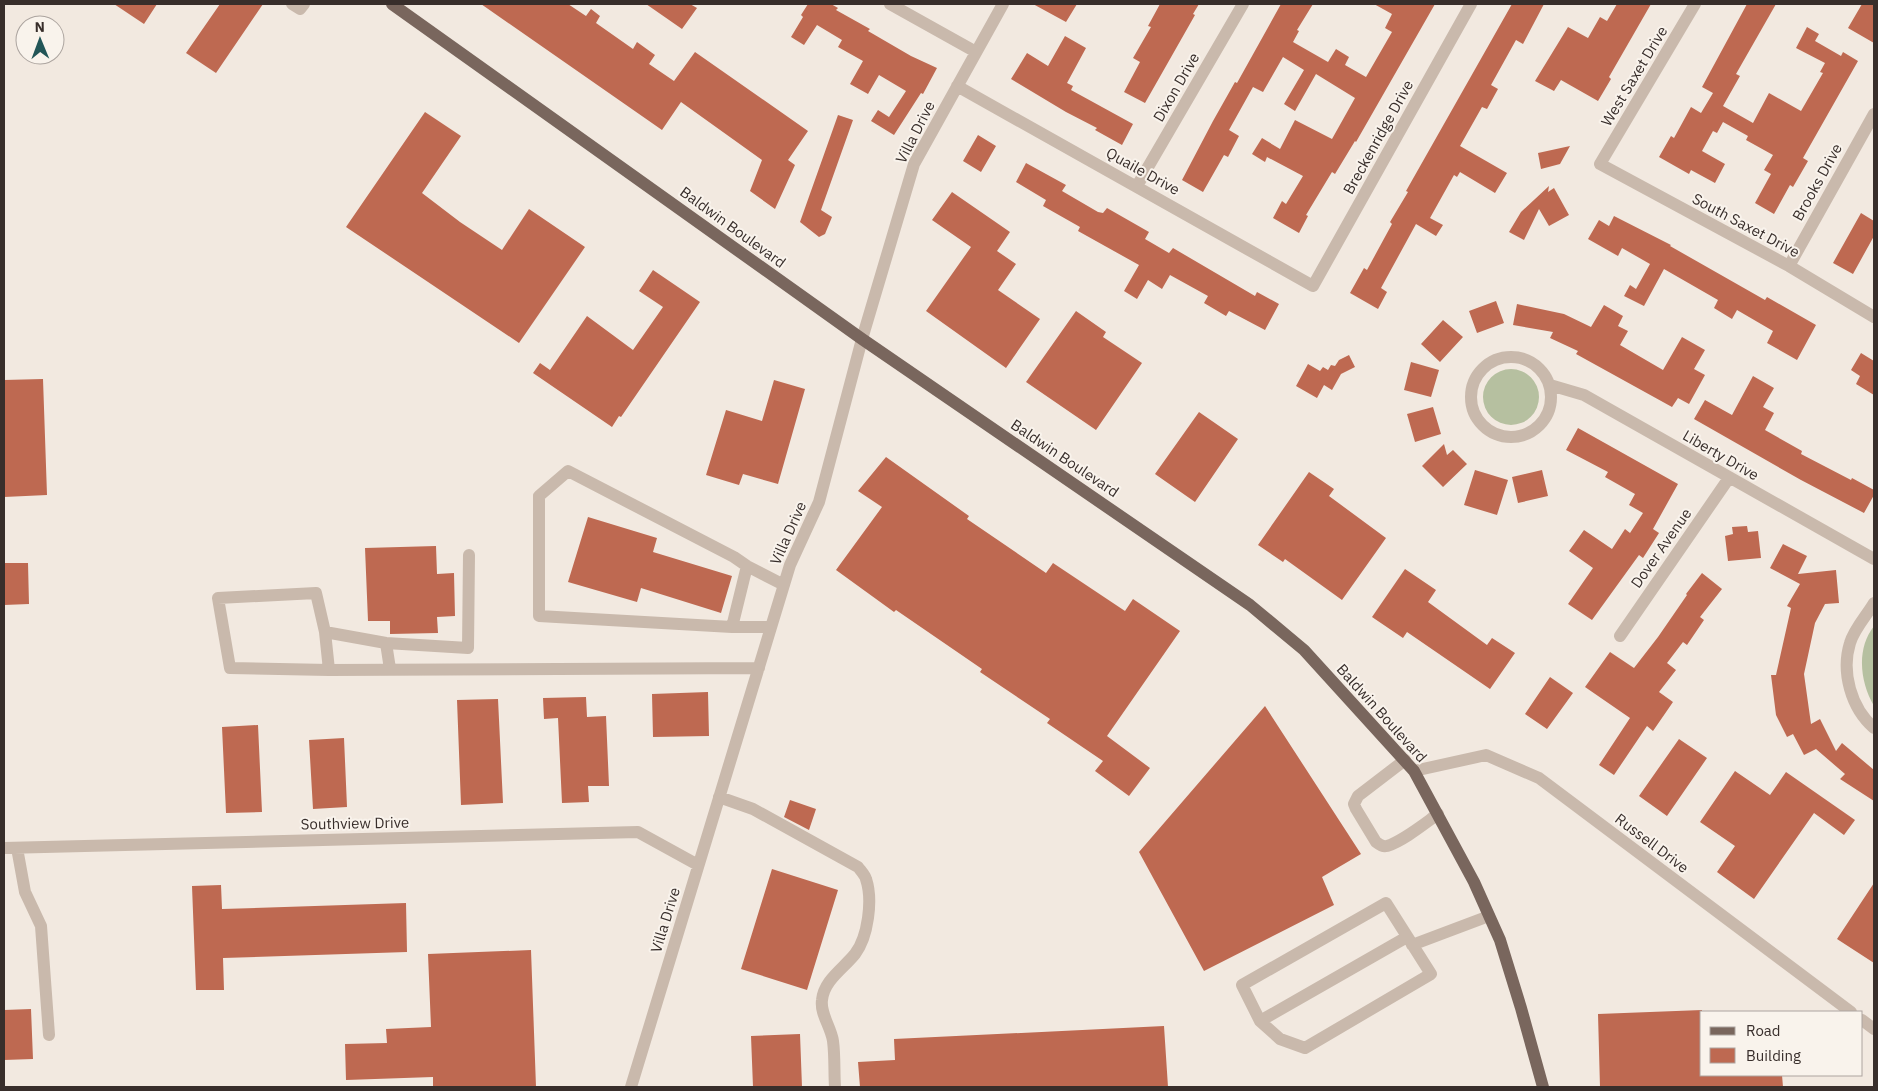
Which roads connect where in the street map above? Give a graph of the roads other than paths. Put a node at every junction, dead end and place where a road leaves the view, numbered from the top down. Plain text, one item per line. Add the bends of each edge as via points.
1 (292, 4) edge
2 (304, 4) edge
3 (392, 4) edge
4 (890, 4) edge
5 (1003, 4) edge
6 (1243, 4) edge
7 (1471, 4) edge
8 (1695, 4) edge
9 (976, 52) junction
10 (957, 86) junction
11 (1874, 114) edge
12 (1600, 164) joint
13 (1137, 186) junction
14 (1789, 266) junction
15 (1313, 286) joint
16 (1874, 317) edge
17 (862, 340) junction
18 (1550, 384) junction
19 (1729, 478) junction
20 (469, 556) dead end
21 (1874, 559) edge
22 (747, 566) junction
23 (784, 585) junction
24 (1874, 603) edge
25 (732, 627) junction
26 (771, 627) junction
27 (325, 632) junction
28 (1620, 636) dead end
29 (386, 643) junction
30 (468, 648) junction
31 (759, 668) junction
32 (390, 669) junction
33 (329, 670) junction
34 (470, 670) junction
35 (1874, 728) edge
36 (1405, 760) junction
37 (1414, 771) junction
38 (719, 797) junction
39 (1438, 814) junction
40 (4, 848) edge
41 (17, 848) junction
42 (698, 865) junction
43 (1489, 916) junction
44 (1409, 941) junction
45 (1850, 1011) edge
46 (1260, 1021) junction
47 (1863, 1021) edge
48 (1874, 1029) edge
49 (50, 1035) dead end
50 (631, 1087) edge
51 (835, 1087) edge
52 (1543, 1087) edge

1 - 2 street via 300,9
3 - 17 main road, Baldwin Boulevard
4 - 9 street
5 - 9 street, Villa Drive
6 - 13 street, Dixon Drive
7 - 15 street, Breckenridge Drive
8 - 12 street, West Saxet Drive
9 - 10 street, Villa Drive
10 - 13 street, Quaile Drive
10 - 17 street, Villa Drive via 914,164
11 - 14 street, Brooks Drive
12 - 14 street, South Saxet Drive
13 - 15 street, Quaile Drive
14 - 16 street, South Saxet Drive
17 - 23 street, Villa Drive via 819,502
17 - 36 main road, Baldwin Boulevard via 1250,605 1304,650
18 - 18 street via 1541,370 1528,360 1511,356 1495,360 1481,370 1473,384 1471,401 1476,417 1487,429 1502,436 1519,436 1535,430 1546,417 1551,401
18 - 19 street, Liberty Drive via 1584,395
19 - 21 street, Liberty Drive
19 - 28 street, Dover Avenue
20 - 30 street
22 - 23 street
22 - 25 street
22 - 25 street via 568,471 539,496 540,616
23 - 26 street, Villa Drive
24 - 35 street via 1850,642 1847,676 1858,709
25 - 26 street
26 - 31 street, Villa Drive
27 - 29 street
27 - 33 street
27 - 33 street via 316,593 218,598 230,668
29 - 30 street
29 - 32 street
30 - 34 street
31 - 34 street
31 - 38 street, Villa Drive
32 - 33 street
32 - 34 street
36 - 37 main road, Baldwin Boulevard
36 - 39 street via 1358,796 1354,804 1376,842 1387,846
37 - 39 main road, Baldwin Boulevard
37 - 45 street, Russell Drive via 1486,755 1539,778
38 - 42 street, Villa Drive
38 - 51 street via 753,809 858,867 866,878 868,917 862,941 828,984 822,1000 833,1040
39 - 43 main road, Baldwin Boulevard
40 - 41 street, Southview Drive
41 - 42 street, Southview Drive via 638,832
41 - 49 street via 25,892 41,926
42 - 50 street, Villa Drive
43 - 44 street
43 - 52 main road, Baldwin Boulevard via 1500,940
44 - 46 street
44 - 46 street via 1431,974 1305,1048 1280,1039
44 - 46 street via 1386,903 1242,985
47 - 48 street

